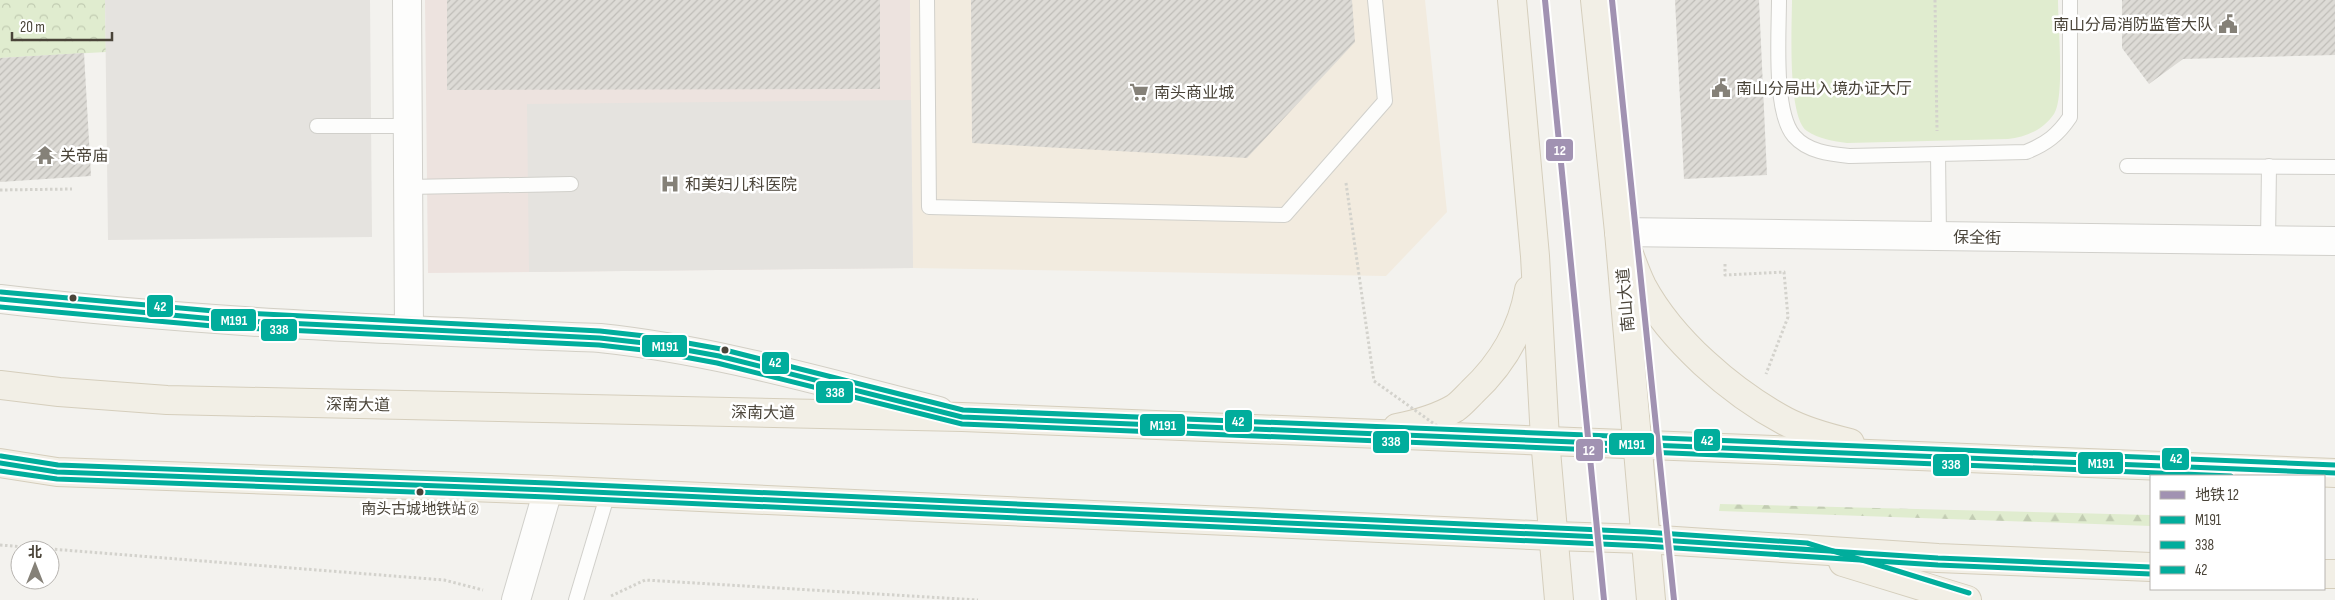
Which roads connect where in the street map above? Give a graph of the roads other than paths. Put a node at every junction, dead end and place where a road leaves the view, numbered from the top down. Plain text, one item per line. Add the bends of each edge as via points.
1 (407, 0) edge
2 (927, 0) edge
3 (1375, 0) edge
4 (1512, 0) edge
5 (1595, 0) edge
6 (1779, 0) edge
7 (2070, 0) edge
8 (317, 126) dead end
9 (407, 126) junction
10 (1938, 154) junction
11 (2127, 166) dead end
12 (2269, 166) junction
13 (2335, 167) edge
14 (571, 184) dead end
15 (408, 187) junction
16 (1619, 232) junction
17 (1939, 236) junction
18 (2268, 240) junction
19 (2335, 242) edge
20 (1535, 256) junction
21 (0, 299) edge
22 (409, 330) junction
23 (0, 385) edge
24 (962, 417) junction
25 (1370, 434) junction
26 (1545, 439) junction
27 (1638, 444) junction
28 (1900, 455) junction
29 (0, 463) edge
30 (57, 472) junction
31 (2335, 473) edge
32 (0, 479) edge
33 (548, 490) junction
34 (608, 493) junction
35 (1554, 536) junction
36 (1645, 539) junction
37 (1806, 550) junction
38 (2150, 567) edge
39 (516, 600) edge
40 (576, 600) edge
41 (1559, 600) edge
42 (1650, 600) edge
43 (1967, 600) edge

1 - 9 street
2 - 3 lane via 929,207 1285,214 1384,101
4 - 20 main road
5 - 16 main road, 南山大道
6 - 10 lane via 1780,104 1785,122 1794,136 1809,148 1828,154
7 - 10 lane via 2072,99 2070,117 2061,131 2045,144 2026,152
8 - 9 lane
9 - 15 street
10 - 17 lane
11 - 12 lane
12 - 13 lane
12 - 18 lane
14 - 15 lane
15 - 22 street
16 - 17 street, 保全街
16 - 27 main road, 南山大道
16 - 28 main road via 1642,286 1666,322 1701,360 1741,392 1786,422 1838,440
17 - 18 street, 保全街
18 - 19 street, 保全街
20 - 25 main road via 1525,313 1508,350 1487,378 1456,407 1416,424
20 - 26 main road
21 - 22 main road via 84,309
22 - 24 main road via 600,338 653,344 719,356
23 - 24 main road, 深南大道 via 167,400
24 - 25 main road, 深南大道
25 - 26 main road, 深南大道
26 - 27 main road, 深南大道
26 - 35 main road
27 - 28 main road, 深南大道
27 - 36 main road, 南山大道
28 - 31 main road, 深南大道
29 - 30 main road
30 - 32 main road
30 - 33 main road
33 - 34 main road
33 - 39 street
34 - 35 main road
34 - 40 lane
35 - 36 main road
35 - 41 main road
36 - 37 main road
36 - 42 main road, 南山大道
37 - 38 main road
37 - 43 main road

